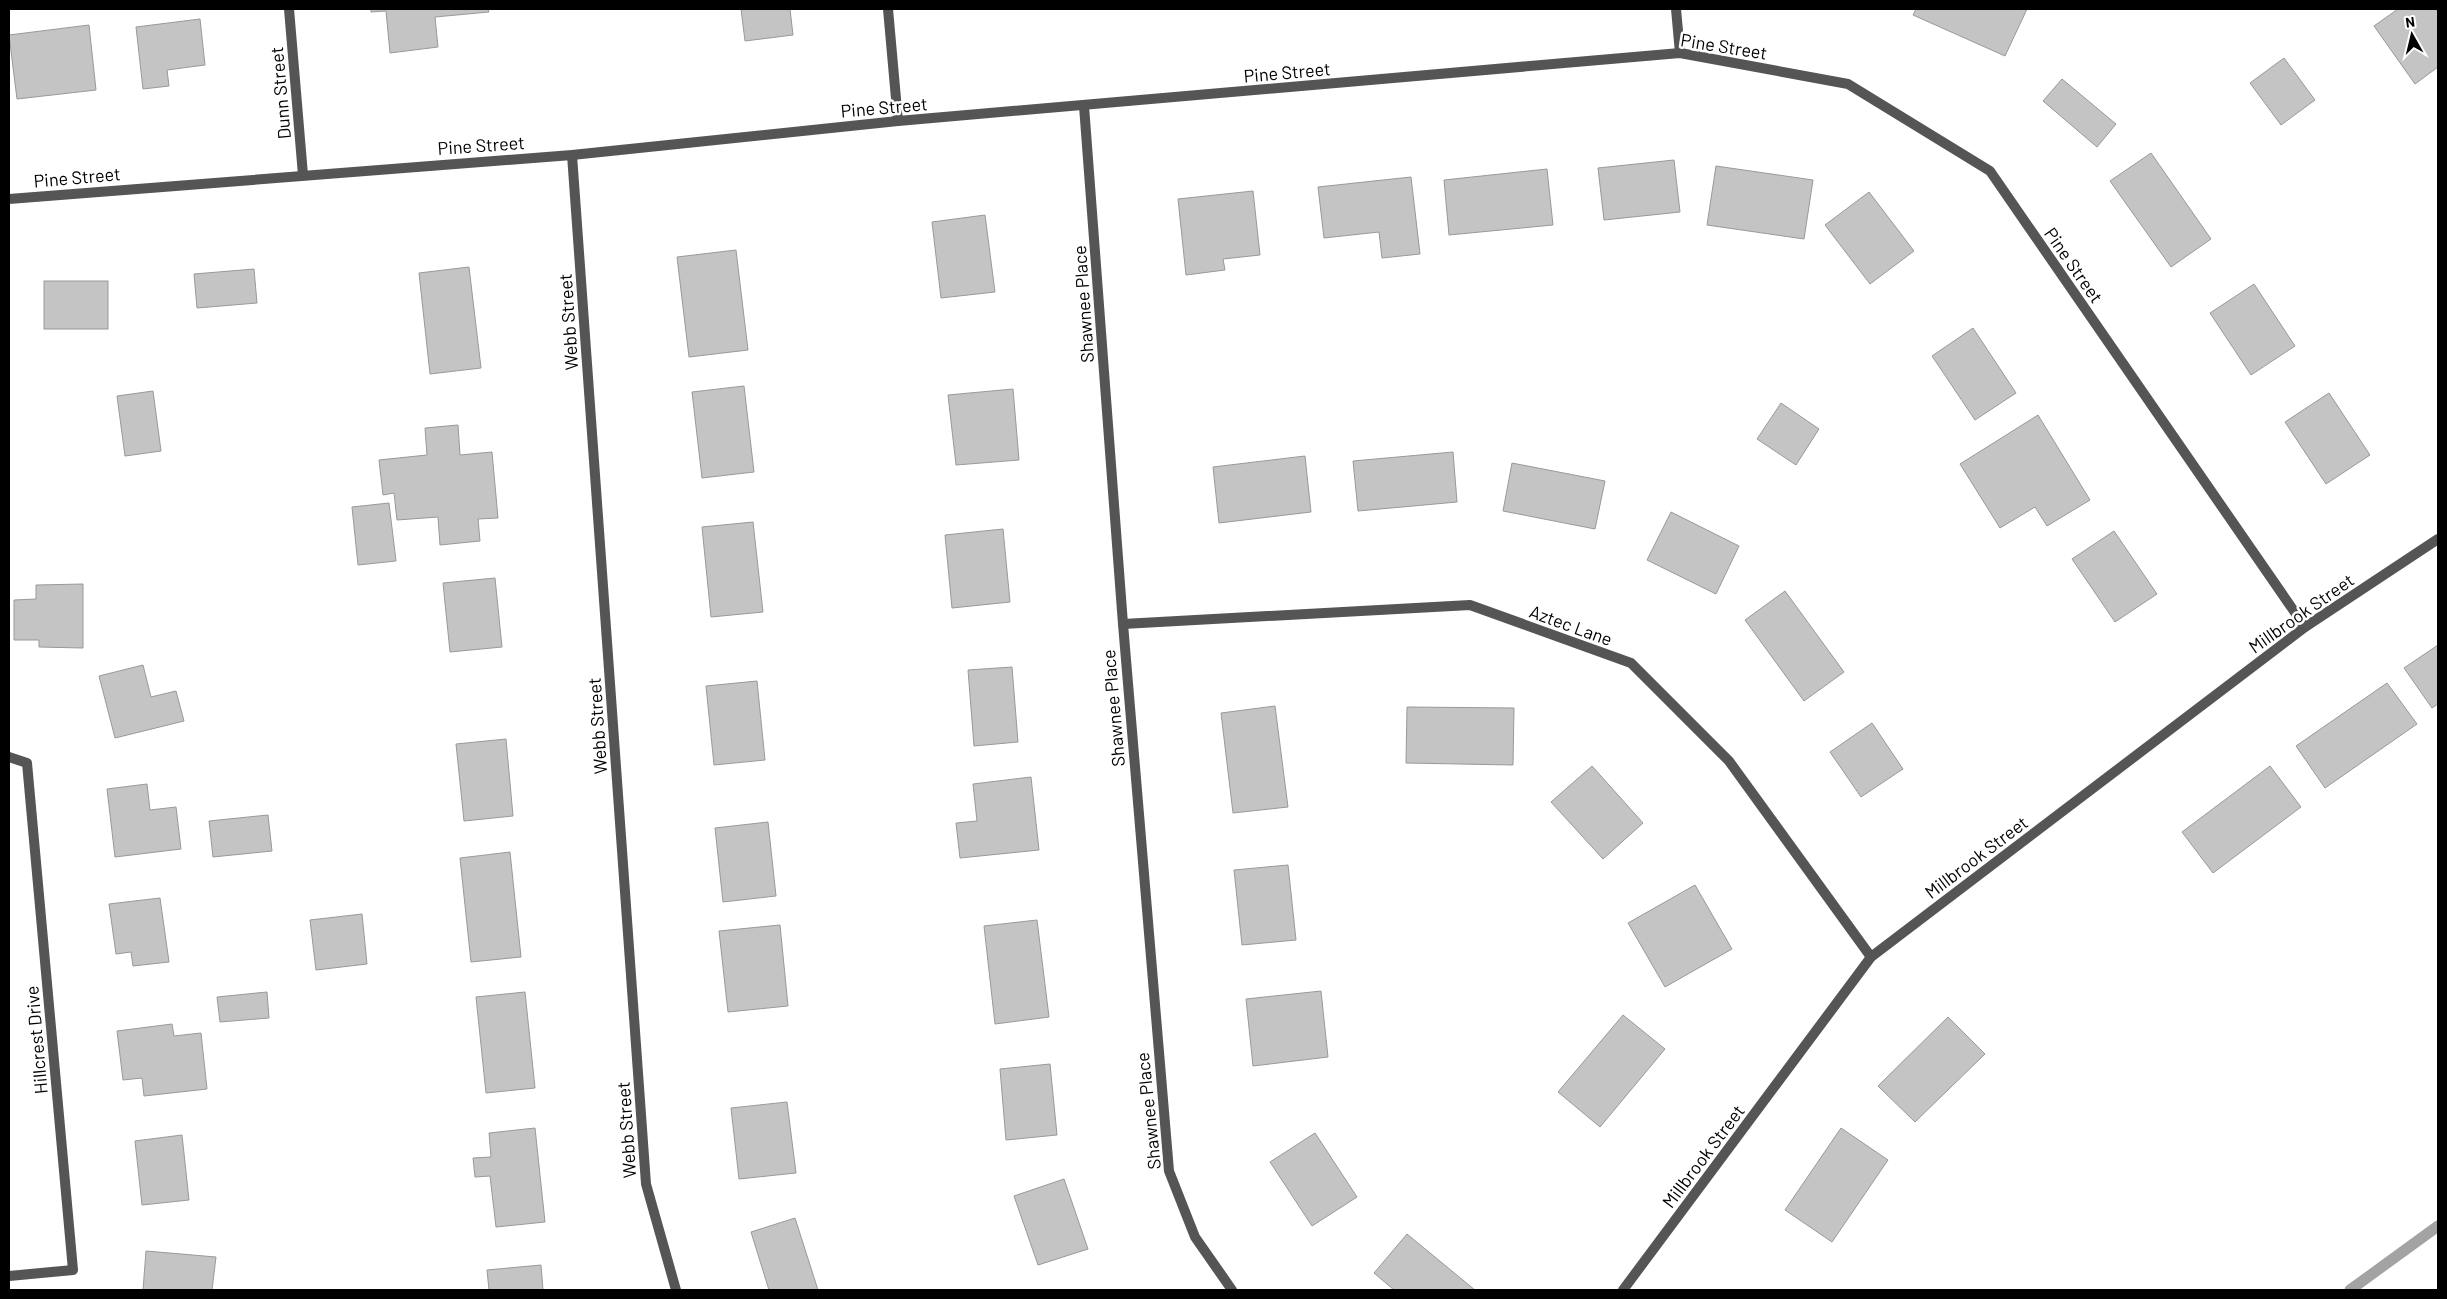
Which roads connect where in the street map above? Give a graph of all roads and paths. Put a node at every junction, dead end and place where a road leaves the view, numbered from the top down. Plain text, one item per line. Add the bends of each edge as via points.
1 (289, 9) edge
2 (888, 9) edge
3 (1676, 9) edge
4 (1680, 53) junction
5 (1084, 106) junction
6 (898, 121) junction
7 (572, 155) junction
8 (302, 175) junction
9 (9, 199) edge
10 (2438, 539) edge
11 (1123, 624) junction
12 (2305, 627) junction
13 (9, 757) edge
14 (1871, 957) junction
15 (9, 1276) edge
16 (676, 1290) edge
17 (1232, 1290) edge
18 (1623, 1290) edge

1 - 8 street, Dunn Street
2 - 6 street
3 - 4 street
4 - 5 street, Pine Street
4 - 12 street, Pine Street via 1848,84 1990,171
5 - 6 street, Pine Street
5 - 11 street, Shawnee Place
6 - 7 street, Pine Street
7 - 8 street, Pine Street
7 - 16 street, Webb Street via 646,1184
8 - 9 street, Pine Street
10 - 12 street, Millbrook Street
11 - 14 street, Aztec Lane via 1470,605 1631,663 1729,761
11 - 17 street, Shawnee Place via 1168,1171 1195,1237
12 - 14 street, Millbrook Street
13 - 15 street, Hillcrest Drive via 27,763 73,1270
14 - 18 street, Millbrook Street

